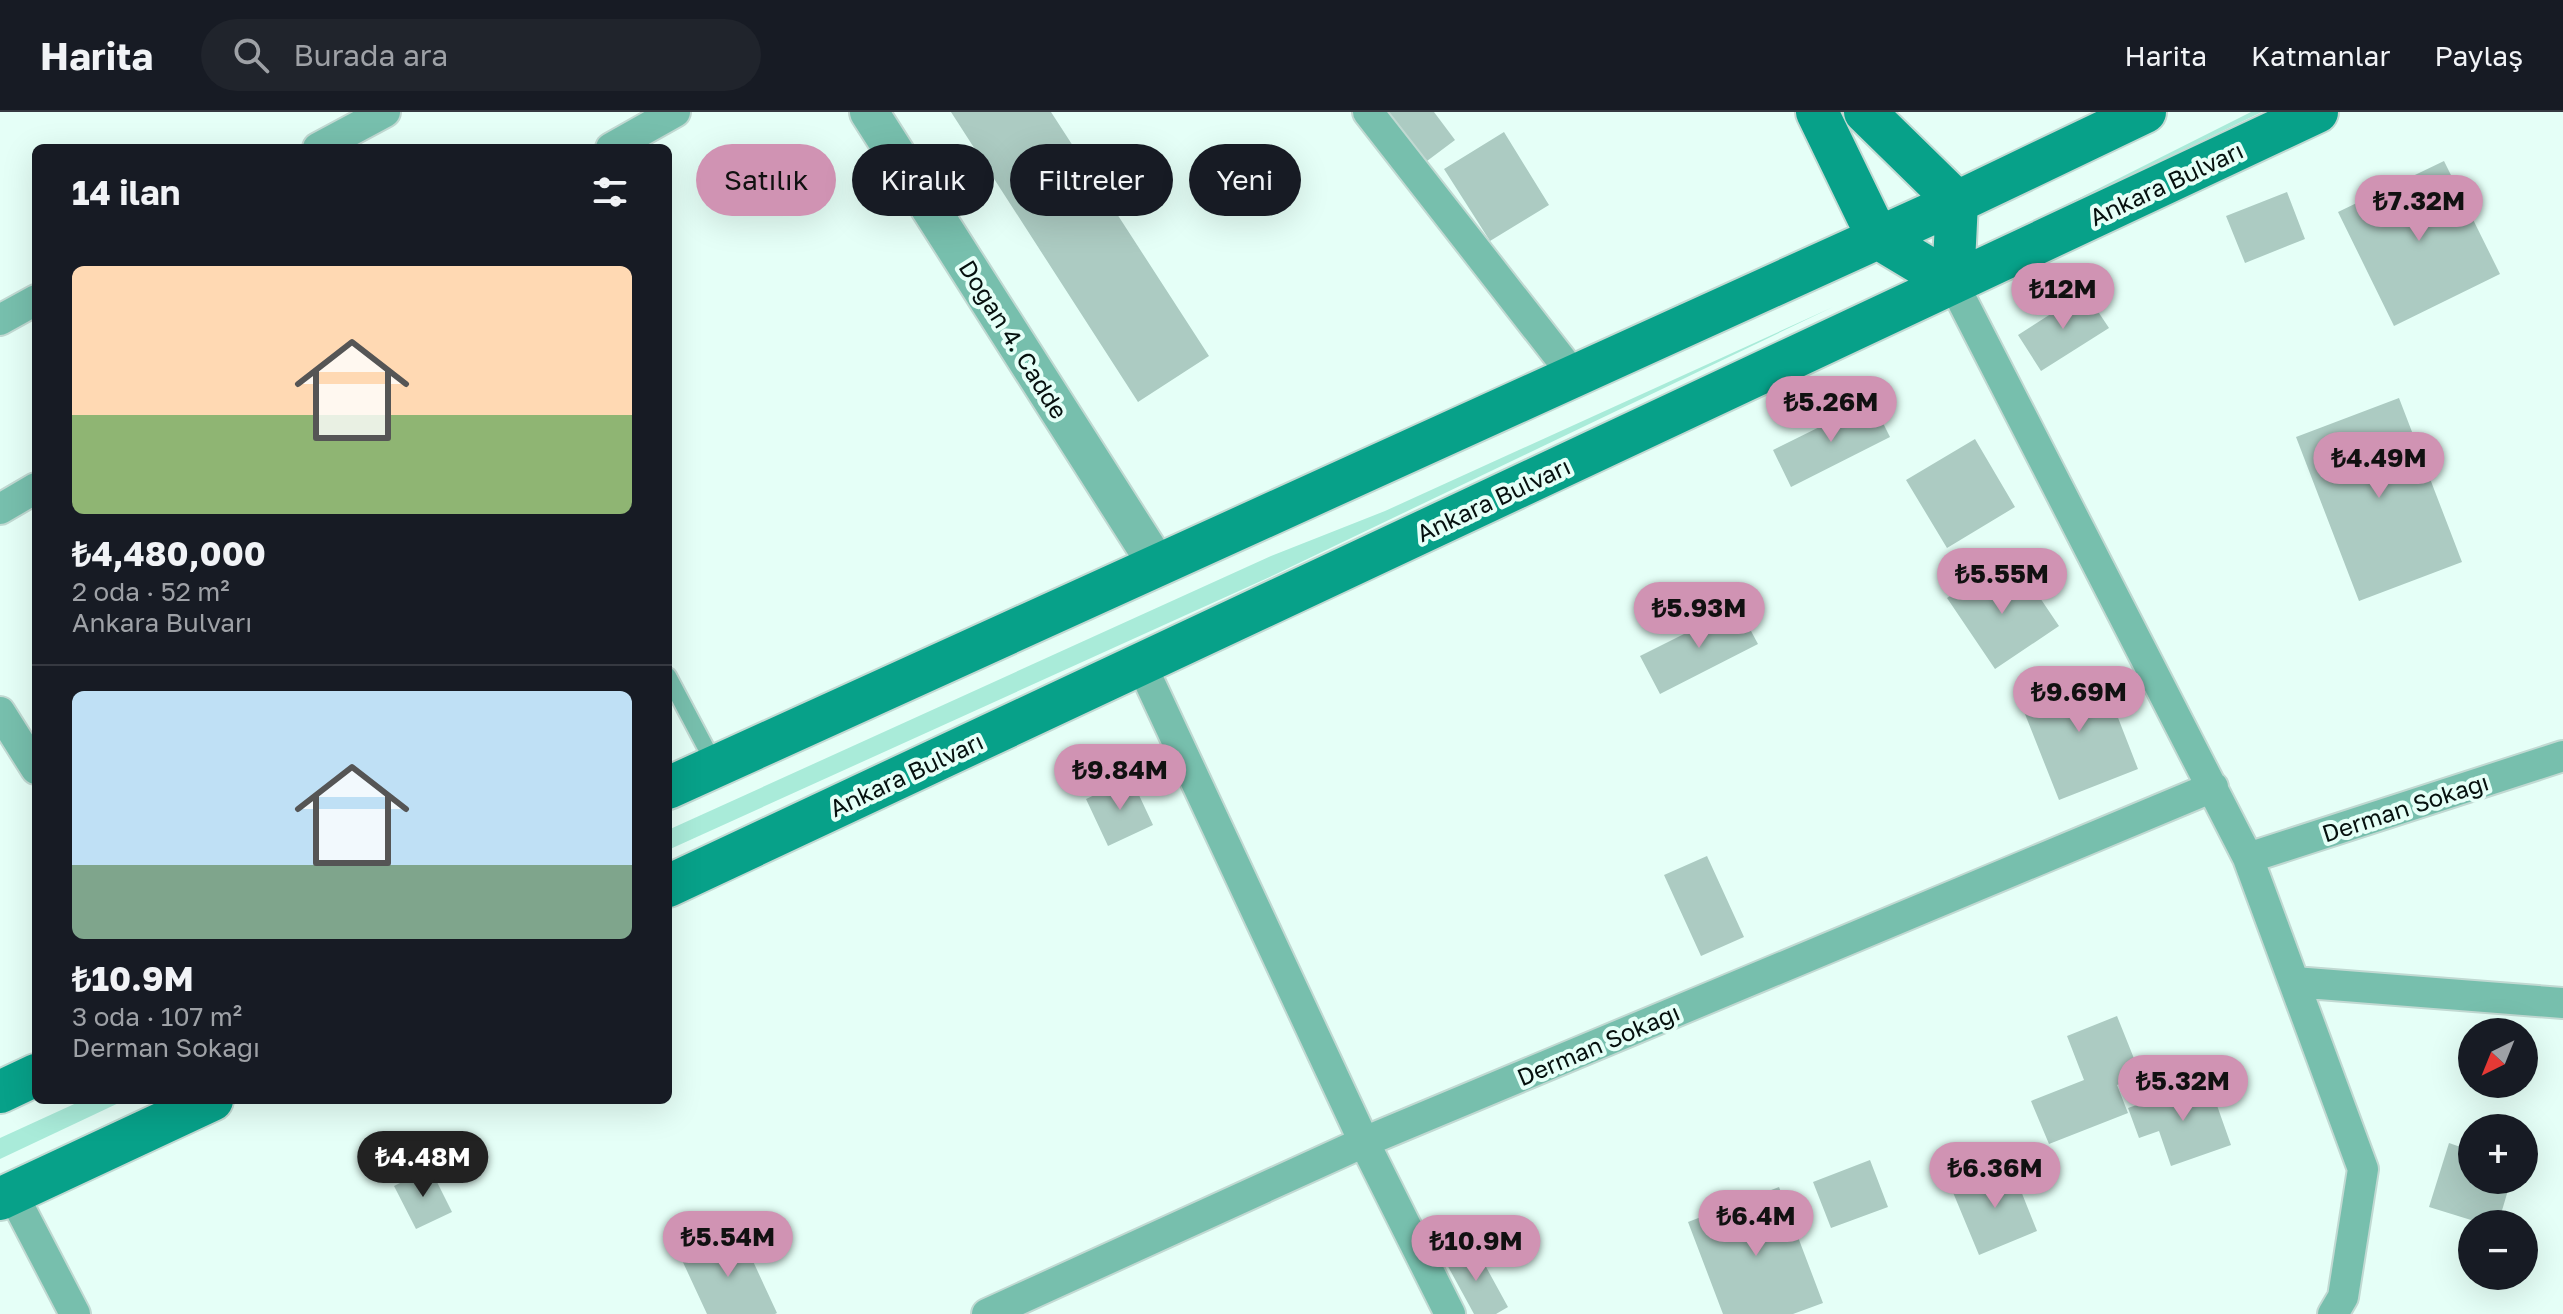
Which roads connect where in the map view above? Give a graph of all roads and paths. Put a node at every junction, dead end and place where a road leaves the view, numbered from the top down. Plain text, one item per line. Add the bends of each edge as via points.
1 (385, 112) edge
2 (675, 112) edge
3 (869, 112) edge
4 (1368, 112) edge
5 (1817, 112) edge
6 (1865, 112) edge
7 (2145, 112) edge
8 (2317, 112) edge
9 (325, 144) edge
10 (618, 144) edge
11 (1957, 202) junction
12 (1878, 238) junction
13 (1953, 283) junction
14 (32, 302) edge
15 (0, 320) edge
16 (1575, 377) junction
17 (32, 490) edge
18 (0, 509) edge
19 (1158, 566) junction
20 (1141, 664) junction
21 (672, 684) edge
22 (0, 712) edge
23 (2563, 756) edge
24 (32, 763) edge
25 (715, 767) junction
26 (672, 786) edge
27 (2213, 787) junction
28 (2248, 858) junction
29 (672, 884) edge
30 (2294, 982) junction
31 (2563, 1003) edge
32 (32, 1077) edge
33 (0, 1092) edge
34 (203, 1104) edge
35 (1364, 1142) junction
36 (6, 1196) edge
37 (75, 1314) edge
38 (987, 1314) edge
39 (1450, 1314) edge
40 (2333, 1314) edge

1 - 9 street
2 - 10 street
3 - 19 street, Doğan 4. Cadde
4 - 16 street
5 - 12 main road
6 - 11 main road
7 - 11 main road
8 - 13 main road, Ankara Bulvarı
11 - 12 main road
11 - 13 main road
12 - 13 main road
12 - 16 main road
13 - 20 main road, Ankara Bulvarı
13 - 27 street
14 - 15 street
16 - 19 main road
17 - 18 street
19 - 25 main road
20 - 29 main road, Ankara Bulvarı
20 - 35 street
21 - 25 lane
22 - 24 street
23 - 28 street, Derman Sokağı
25 - 26 main road
27 - 28 street
27 - 35 street, Derman Sokağı
28 - 30 street
30 - 31 street
30 - 40 street via 2363,1169 2343,1297
32 - 33 main road
34 - 36 main road
35 - 38 street, Derman Sokağı
35 - 39 street
36 - 37 street

